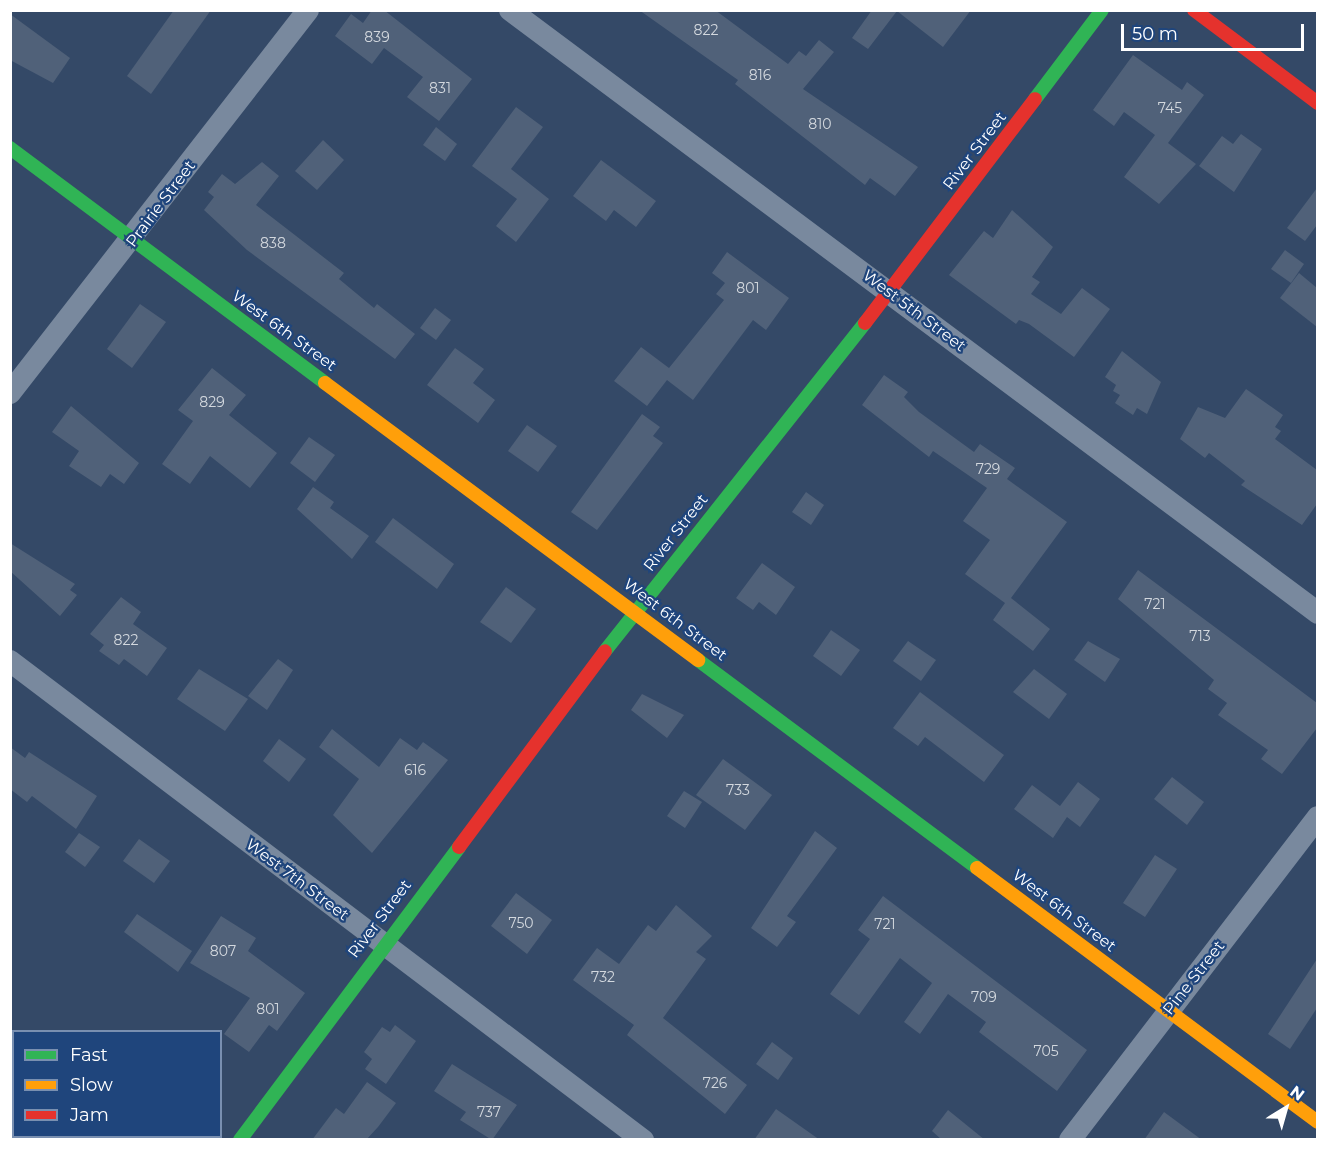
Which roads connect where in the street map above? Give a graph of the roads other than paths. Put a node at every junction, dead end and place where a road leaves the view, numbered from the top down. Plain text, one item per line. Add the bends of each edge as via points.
1 (308, 10) edge
2 (510, 10) edge
3 (1102, 10) edge
4 (1194, 10) edge
5 (1317, 103) edge
6 (10, 148) edge
7 (134, 240) junction
8 (889, 292) junction
9 (10, 393) edge
10 (636, 611) junction
11 (1317, 613) edge
12 (10, 661) edge
13 (1317, 817) edge
14 (381, 945) junction
15 (1169, 1010) junction
16 (1317, 1122) edge
17 (240, 1140) edge
18 (643, 1140) edge
19 (1070, 1140) edge

1 - 7 street, Prairie Street
2 - 8 street, West 5th Street
3 - 8 main road, River Street
4 - 5 main road
6 - 7 main road, West 6th Street
7 - 9 street, Prairie Street
7 - 10 main road, West 6th Street
8 - 10 main road, River Street
8 - 11 street, West 5th Street
10 - 14 main road, River Street
10 - 15 main road, West 6th Street
12 - 14 street, West 7th Street
13 - 15 street, Pine Street
14 - 17 main road, River Street
14 - 18 street, West 7th Street
15 - 16 main road, West 6th Street
15 - 19 street, Pine Street

